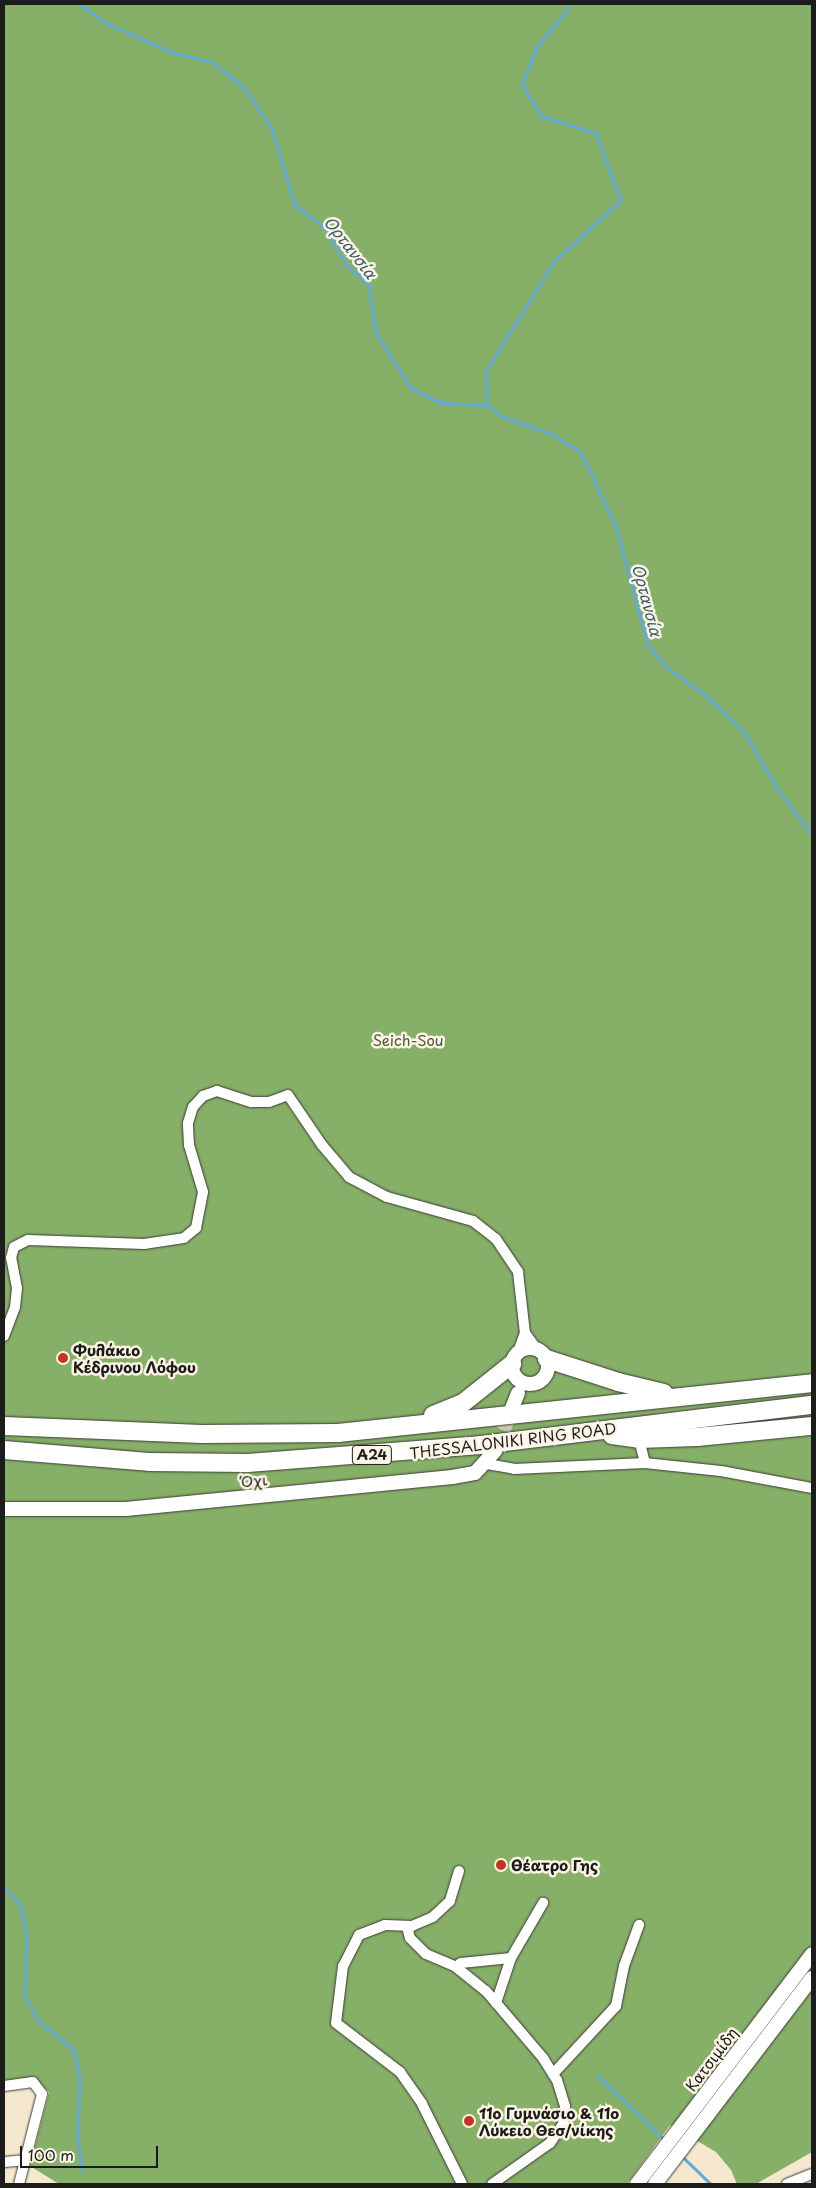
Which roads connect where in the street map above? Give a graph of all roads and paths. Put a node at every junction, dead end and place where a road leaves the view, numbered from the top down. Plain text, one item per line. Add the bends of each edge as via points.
1 (525, 1333) junction
2 (4, 1336) edge
3 (541, 1354) junction
4 (515, 1365) junction
5 (812, 1384) edge
6 (532, 1385) junction
7 (518, 1393) junction
8 (679, 1396) junction
9 (812, 1405) edge
10 (512, 1408) tunnel mouth
11 (414, 1423) junction
12 (4, 1426) edge
13 (812, 1426) edge
14 (594, 1432) junction
15 (639, 1439) junction
16 (4, 1450) edge
17 (496, 1450) tunnel mouth
18 (4, 1460) edge
19 (149, 1462) junction
20 (645, 1462) junction
21 (487, 1464) junction
22 (812, 1488) edge
23 (4, 1509) edge
24 (459, 1872) dead end
25 (543, 1903) dead end
26 (639, 1925) dead end
27 (407, 1927) junction
28 (812, 1954) edge
29 (511, 1958) junction
30 (456, 1967) junction
31 (812, 1978) edge
32 (496, 2002) junction
33 (553, 2074) junction
34 (4, 2086) edge
35 (25, 2160) junction
36 (4, 2162) edge
37 (812, 2174) edge
38 (19, 2184) edge
39 (462, 2184) edge
40 (492, 2184) edge
41 (637, 2184) edge
42 (654, 2184) edge
43 (787, 2184) edge

1 - 2 street via 518,1272 496,1239 473,1221 386,1197 350,1176 322,1145 288,1096 269,1102 252,1102 217,1091 203,1096 193,1107 188,1123 189,1144 203,1192 196,1228 184,1238 144,1244 28,1240 14,1247 11,1258 17,1288 15,1307
1 - 3 street
1 - 4 street
3 - 4 main road
3 - 6 main road via 547,1374
3 - 8 highway via 618,1382
4 - 6 main road
4 - 7 main road
4 - 11 highway via 463,1403
5 - 8 highway, THESSALONIKI RING ROAD / Α24
6 - 7 main road
7 - 10 main road
8 - 11 highway, THESSALONIKI RING ROAD / Α24
9 - 14 highway, THESSALONIKI RING ROAD / Α24
11 - 12 highway, THESSALONIKI RING ROAD / Α24 via 338,1433 246,1434 74,1431
13 - 15 highway via 697,1438
14 - 15 highway
14 - 19 highway, THESSALONIKI RING ROAD / Α24 via 381,1455 247,1463
15 - 20 street
16 - 19 highway, THESSALONIKI RING ROAD / Α24
17 - 21 main road
18 - 19 highway via 110,1468
20 - 21 street via 514,1469
20 - 22 street via 721,1470
21 - 23 main road, Όχι via 475,1473 452,1477 136,1508
24 - 27 street via 456,1889 444,1908 429,1920
25 - 29 street
26 - 33 street via 624,1966 616,2006
27 - 30 street via 410,1938 426,1954
27 - 39 street via 385,1925 359,1935 343,1966 336,2023 400,2072 422,2104
28 - 41 main road, Κατσιμίδη
29 - 30 street via 460,1963
29 - 32 street
30 - 32 street
31 - 42 main road, Κατσιμίδη
32 - 33 street
33 - 40 street via 565,2106 559,2132 531,2160
34 - 35 street via 32,2082 38,2086 42,2101
35 - 36 street
35 - 38 street
37 - 43 street

